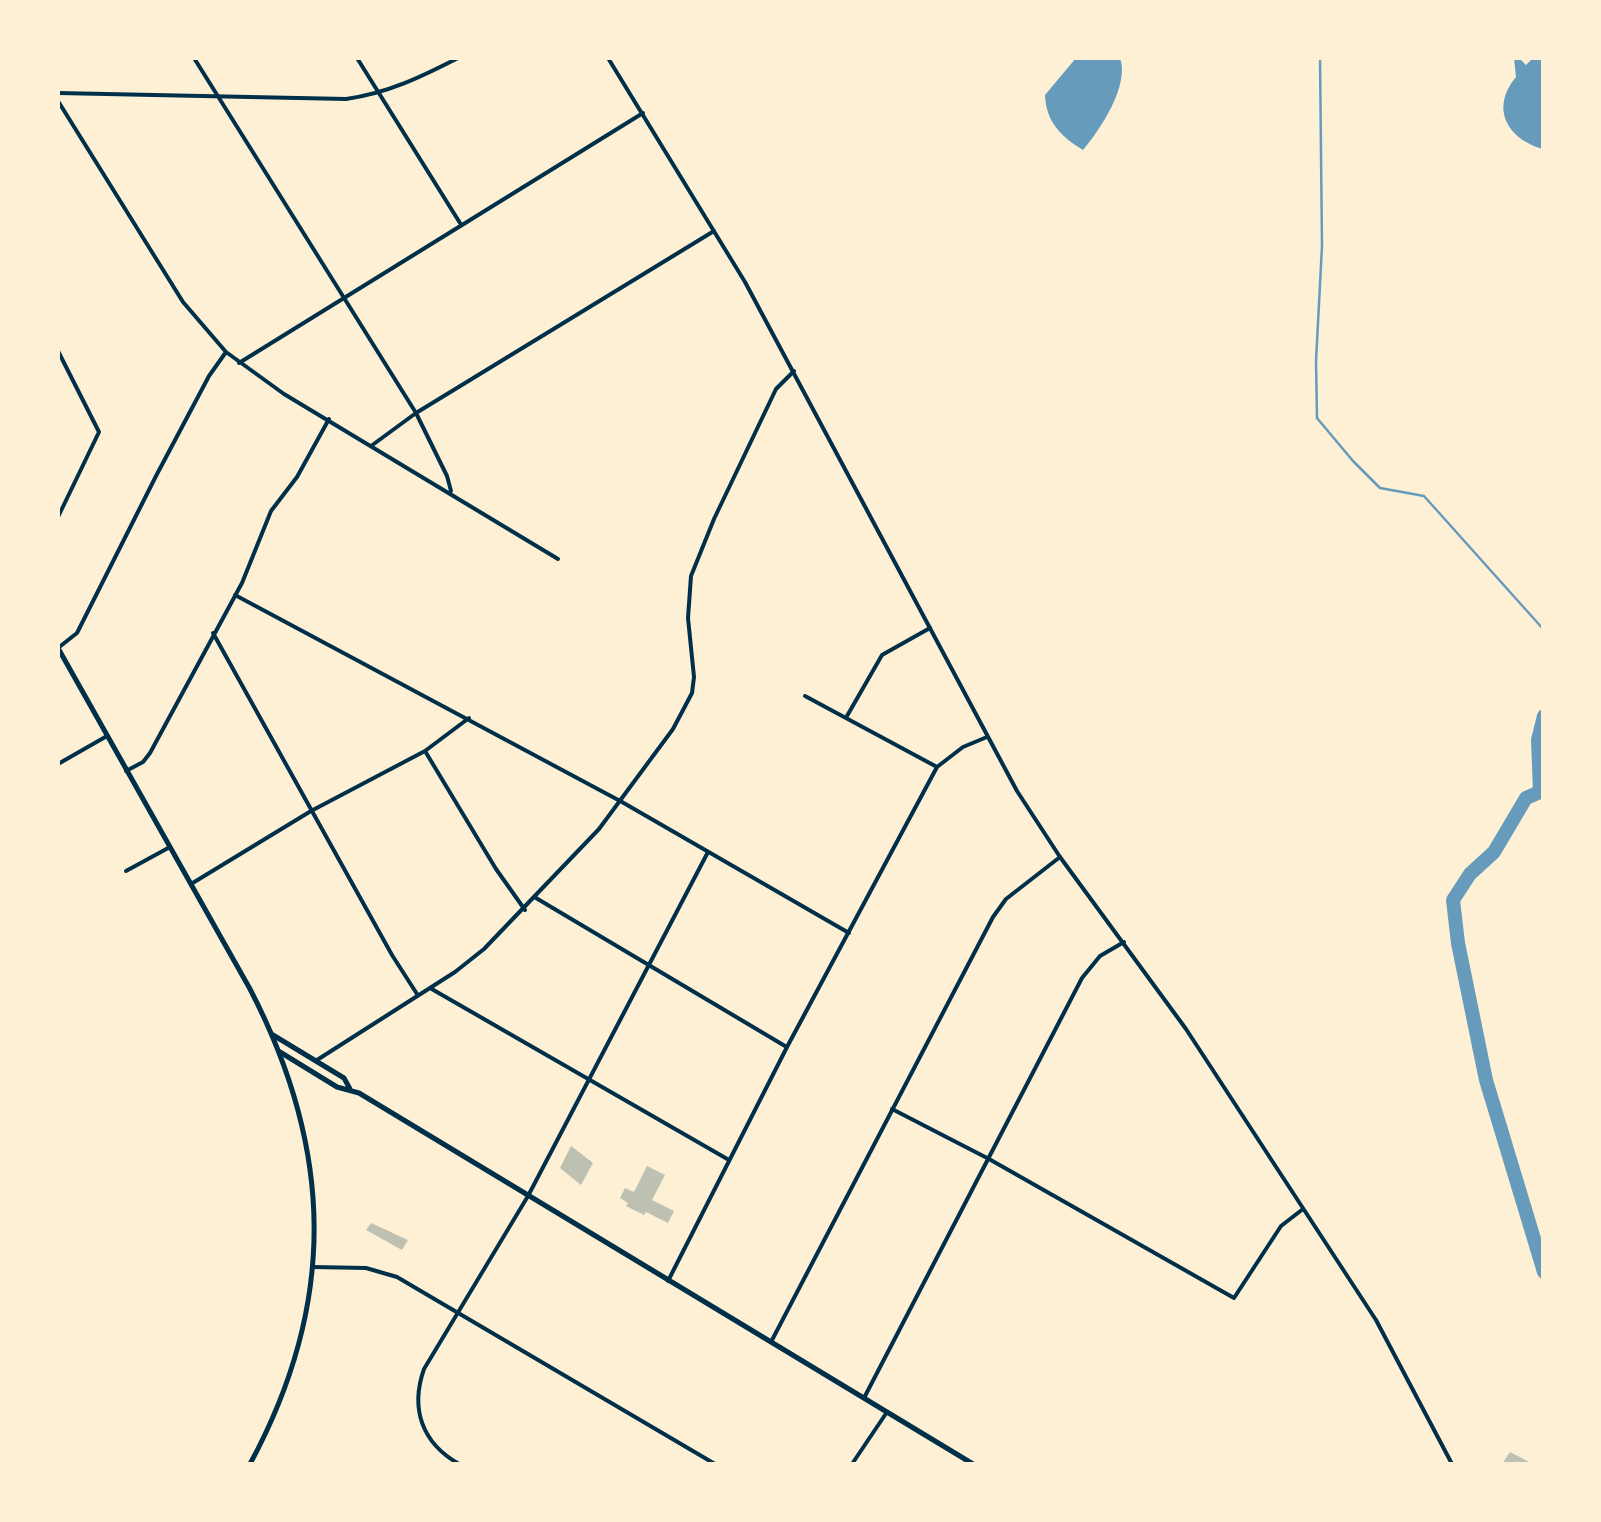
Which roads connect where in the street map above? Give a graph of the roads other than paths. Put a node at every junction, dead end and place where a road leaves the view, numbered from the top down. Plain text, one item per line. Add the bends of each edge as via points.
1 (194, 58) edge
2 (357, 58) edge
3 (458, 58) edge
4 (608, 58) edge
5 (58, 94) edge
6 (380, 94) junction
7 (218, 97) junction
8 (58, 101) edge
9 (643, 113) junction
10 (461, 225) junction
11 (714, 231) junction
12 (342, 298) junction
13 (58, 351) edge
14 (226, 352) junction
15 (239, 363) junction
16 (794, 372) junction
17 (416, 414) junction
18 (329, 419) junction
19 (371, 446) junction
20 (452, 494) junction
21 (58, 518) edge
22 (558, 559) dead end
23 (234, 595) junction
24 (930, 628) junction
25 (213, 633) junction
26 (58, 648) edge
27 (805, 696) dead end
28 (469, 718) junction
29 (846, 718) junction
30 (107, 736) junction
31 (988, 738) junction
32 (425, 751) junction
33 (58, 764) edge
34 (937, 768) junction
35 (126, 771) junction
36 (622, 802) junction
37 (310, 811) junction
38 (170, 847) junction
39 (708, 852) junction
40 (1060, 857) junction
41 (126, 871) dead end
42 (190, 884) junction
43 (536, 898) junction
44 (525, 910) junction
45 (849, 934) junction
46 (1124, 942) junction
47 (648, 964) junction
48 (430, 988) junction
49 (418, 995) junction
50 (273, 1035) junction
51 (788, 1047) junction
52 (280, 1052) junction
53 (316, 1061) junction
54 (589, 1078) junction
55 (350, 1088) junction
56 (892, 1109) junction
57 (989, 1159) junction
58 (730, 1161) junction
59 (528, 1196) junction
60 (1303, 1209) junction
61 (313, 1267) junction
62 (668, 1281) junction
63 (460, 1311) junction
64 (770, 1342) junction
65 (864, 1398) junction
66 (887, 1412) junction
67 (250, 1464) edge
68 (458, 1464) edge
69 (715, 1464) edge
70 (852, 1464) edge
71 (973, 1464) edge
72 (1452, 1464) edge

1 - 7 street
2 - 6 street
3 - 6 street
4 - 9 street
5 - 7 street
6 - 7 street
6 - 10 street
7 - 12 street
8 - 14 street via 183,302
9 - 10 street
9 - 11 street
10 - 12 street
11 - 16 street
11 - 17 street
12 - 15 street
12 - 17 street
13 - 21 street via 100,432
14 - 15 street
14 - 26 street via 77,634
15 - 18 street
16 - 24 street
16 - 36 street via 776,389 694,566 688,702
17 - 19 street
17 - 20 street
18 - 19 street
18 - 23 street via 272,511
19 - 20 street
20 - 22 street
23 - 25 street
23 - 28 street
24 - 29 street via 882,655
24 - 31 street
25 - 35 street via 150,753
25 - 37 street
26 - 30 main road
27 - 29 street
28 - 32 street
28 - 36 street
29 - 34 street
30 - 33 street
30 - 35 main road
31 - 34 street
31 - 40 street
32 - 37 street
32 - 44 street
34 - 45 street
35 - 38 main road
36 - 39 street
36 - 43 street
37 - 42 street
37 - 49 street
38 - 41 street
38 - 42 main road
39 - 45 street
39 - 47 street
40 - 46 street
40 - 56 street via 1006,899 993,918
42 - 50 main road
43 - 44 street
43 - 47 street
44 - 48 street
45 - 51 street
46 - 57 street via 1082,978
46 - 60 street
47 - 51 street
47 - 54 street
48 - 49 street
48 - 54 street
49 - 53 street
50 - 52 main road
50 - 53 main road
51 - 58 street
52 - 55 main road
52 - 61 main road via 310,1160
53 - 55 main road
54 - 58 street
54 - 59 street
55 - 59 main road
56 - 57 street
56 - 64 street
57 - 60 street via 1234,1298 1281,1226
57 - 65 street
58 - 62 street
59 - 62 main road
59 - 63 street
60 - 72 street via 1376,1320
61 - 63 street via 366,1268 398,1277
61 - 67 main road via 292,1368
62 - 64 main road
63 - 68 street via 424,1369 418,1400 424,1435
63 - 69 street
64 - 65 main road
65 - 66 main road
66 - 70 street
66 - 71 main road

